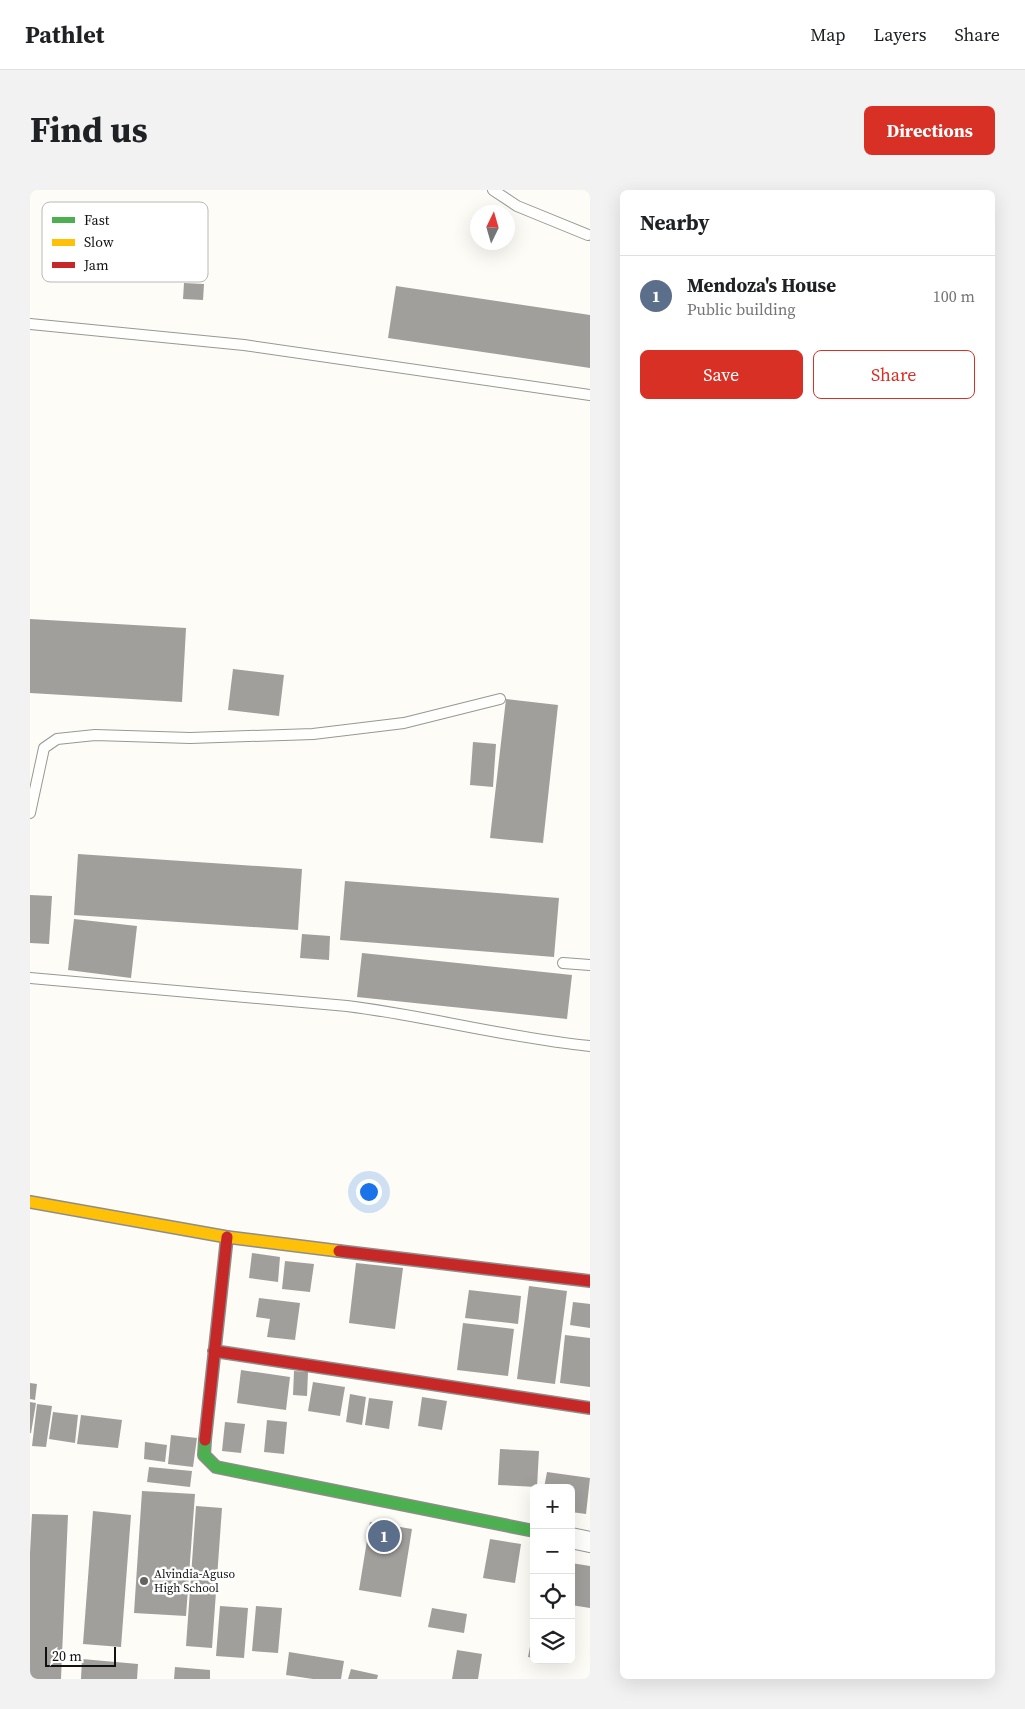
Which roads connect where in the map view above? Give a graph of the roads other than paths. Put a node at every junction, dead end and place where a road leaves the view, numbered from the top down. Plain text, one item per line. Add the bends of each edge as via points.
1 (493, 190) edge
2 (588, 235) dead end
3 (30, 324) edge
4 (590, 395) edge
5 (500, 699) dead end
6 (30, 812) edge
7 (563, 963) dead end
8 (590, 965) edge
9 (30, 978) edge
10 (590, 1046) edge
11 (30, 1202) edge
12 (227, 1237) junction
13 (590, 1281) edge
14 (214, 1351) junction
15 (590, 1408) edge
16 (530, 1530) edge
17 (575, 1539) edge
18 (590, 1542) edge

1 - 2 lane via 517,206
3 - 4 lane via 244,345
5 - 6 lane via 404,723 313,734 190,738 95,735 57,739 44,748
7 - 8 lane
9 - 10 lane via 356,1007
11 - 12 street
12 - 13 street
12 - 14 street
14 - 15 street
14 - 16 street via 204,1455 216,1466 242,1474
17 - 18 street

